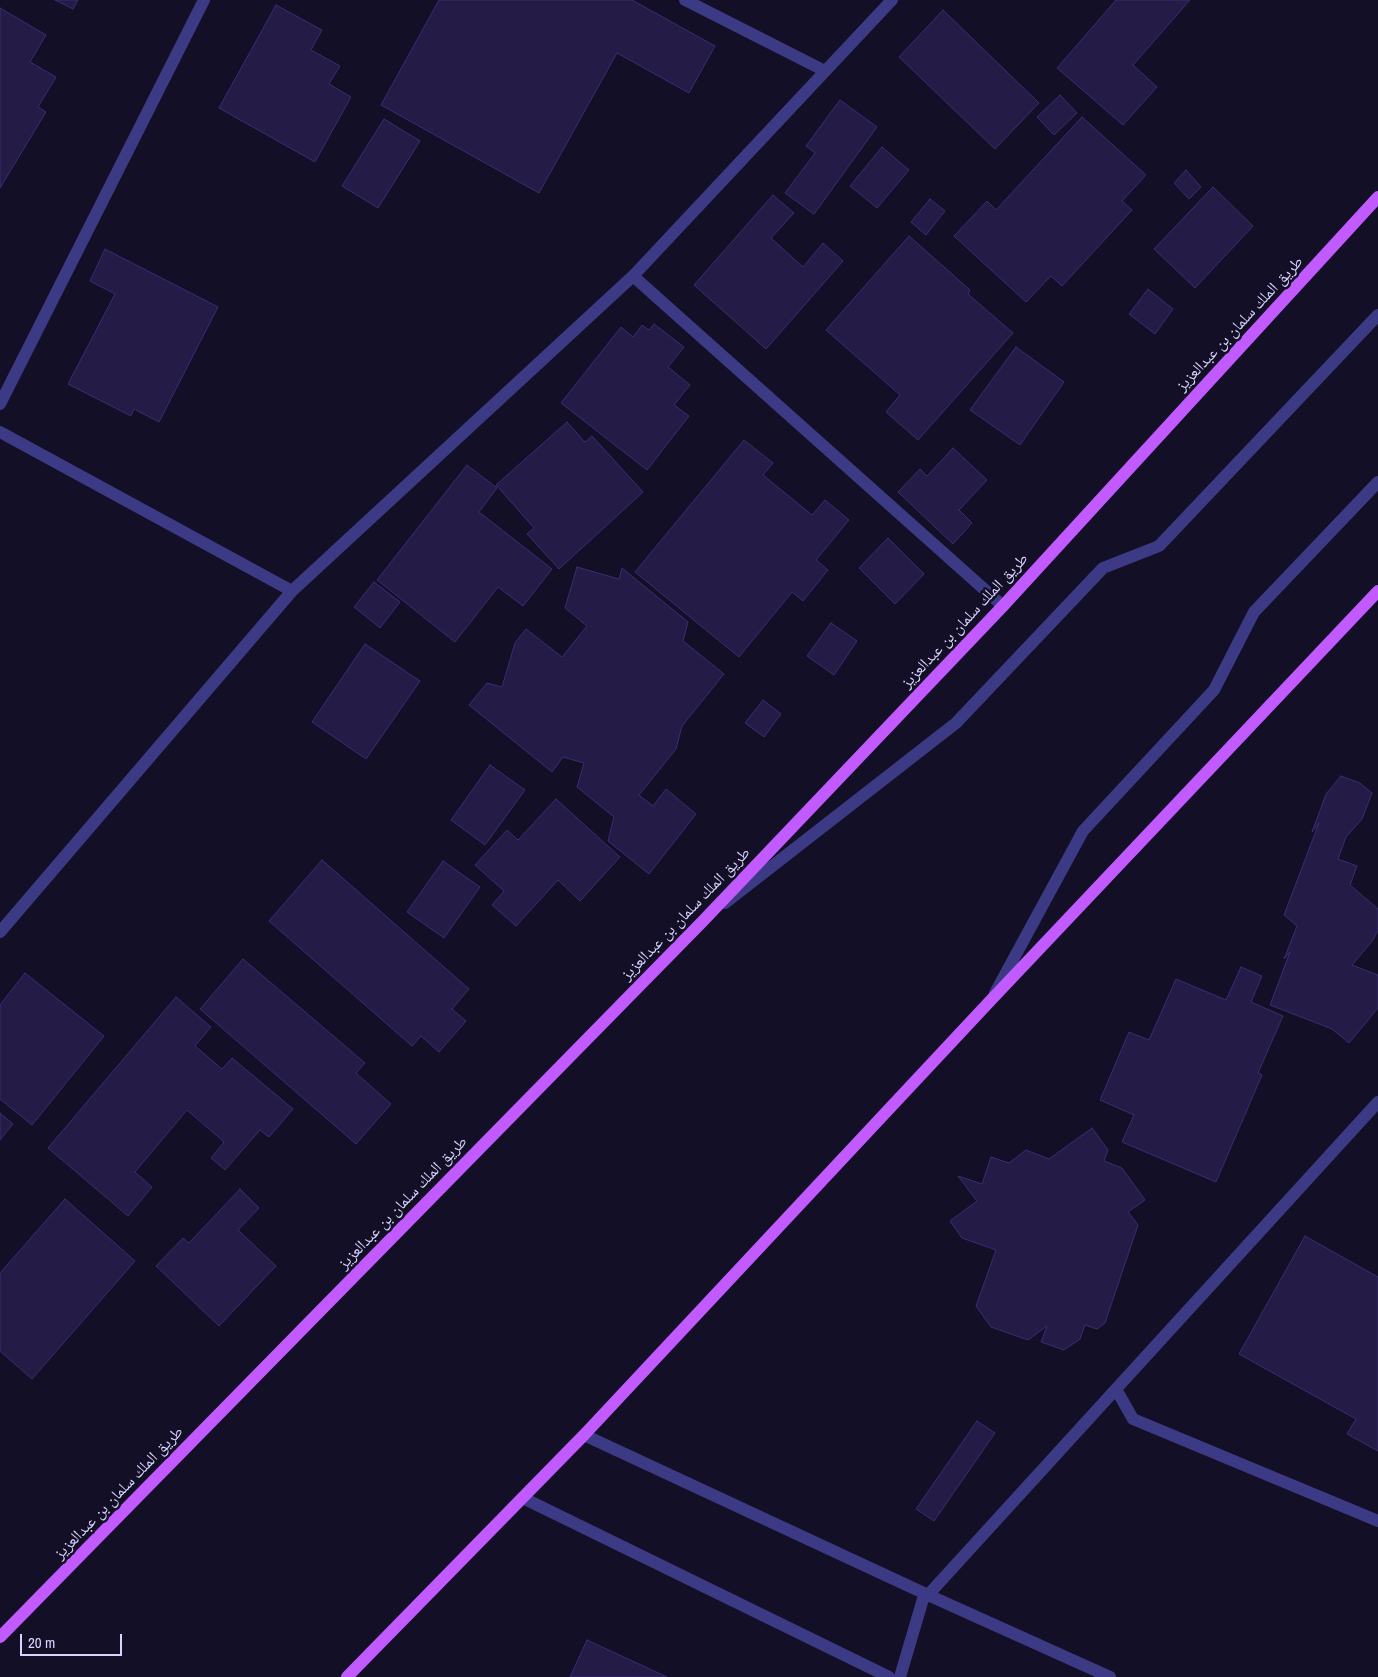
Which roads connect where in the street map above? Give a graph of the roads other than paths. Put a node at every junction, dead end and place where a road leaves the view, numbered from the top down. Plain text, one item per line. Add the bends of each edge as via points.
1 (204, 0) edge
2 (684, 0) edge
3 (892, 0) edge
4 (825, 71) junction
5 (1378, 197) edge
6 (633, 276) junction
7 (1378, 315) edge
8 (0, 404) edge
9 (0, 432) edge
10 (1378, 482) edge
11 (1378, 590) edge
12 (292, 591) junction
13 (1003, 606) junction
14 (702, 922) junction
15 (0, 932) edge
16 (991, 1000) junction
17 (1378, 1102) edge
18 (1116, 1389) junction
19 (584, 1435) junction
20 (523, 1498) junction
21 (1378, 1521) edge
22 (928, 1595) junction
23 (0, 1637) edge
24 (347, 1677) edge
25 (889, 1677) edge
26 (900, 1677) edge
27 (1110, 1677) edge

1 - 8 street
2 - 4 street
3 - 4 street
4 - 6 street
5 - 13 main road, طريق الملك سلمان بن عبدالعزيز
6 - 12 street
6 - 13 street
7 - 14 street via 1159,546 1103,568 956,723
9 - 12 street
10 - 16 street via 1254,612 1214,690 1083,831
11 - 16 main road
12 - 15 street
13 - 14 main road, طريق الملك سلمان بن عبدالعزيز
14 - 23 main road, طريق الملك سلمان بن عبدالعزيز
16 - 19 main road
17 - 18 street
18 - 21 street via 1133,1419
18 - 22 street
19 - 20 main road
19 - 22 street
20 - 24 main road
20 - 25 street
22 - 26 street via 923,1599
22 - 27 street

